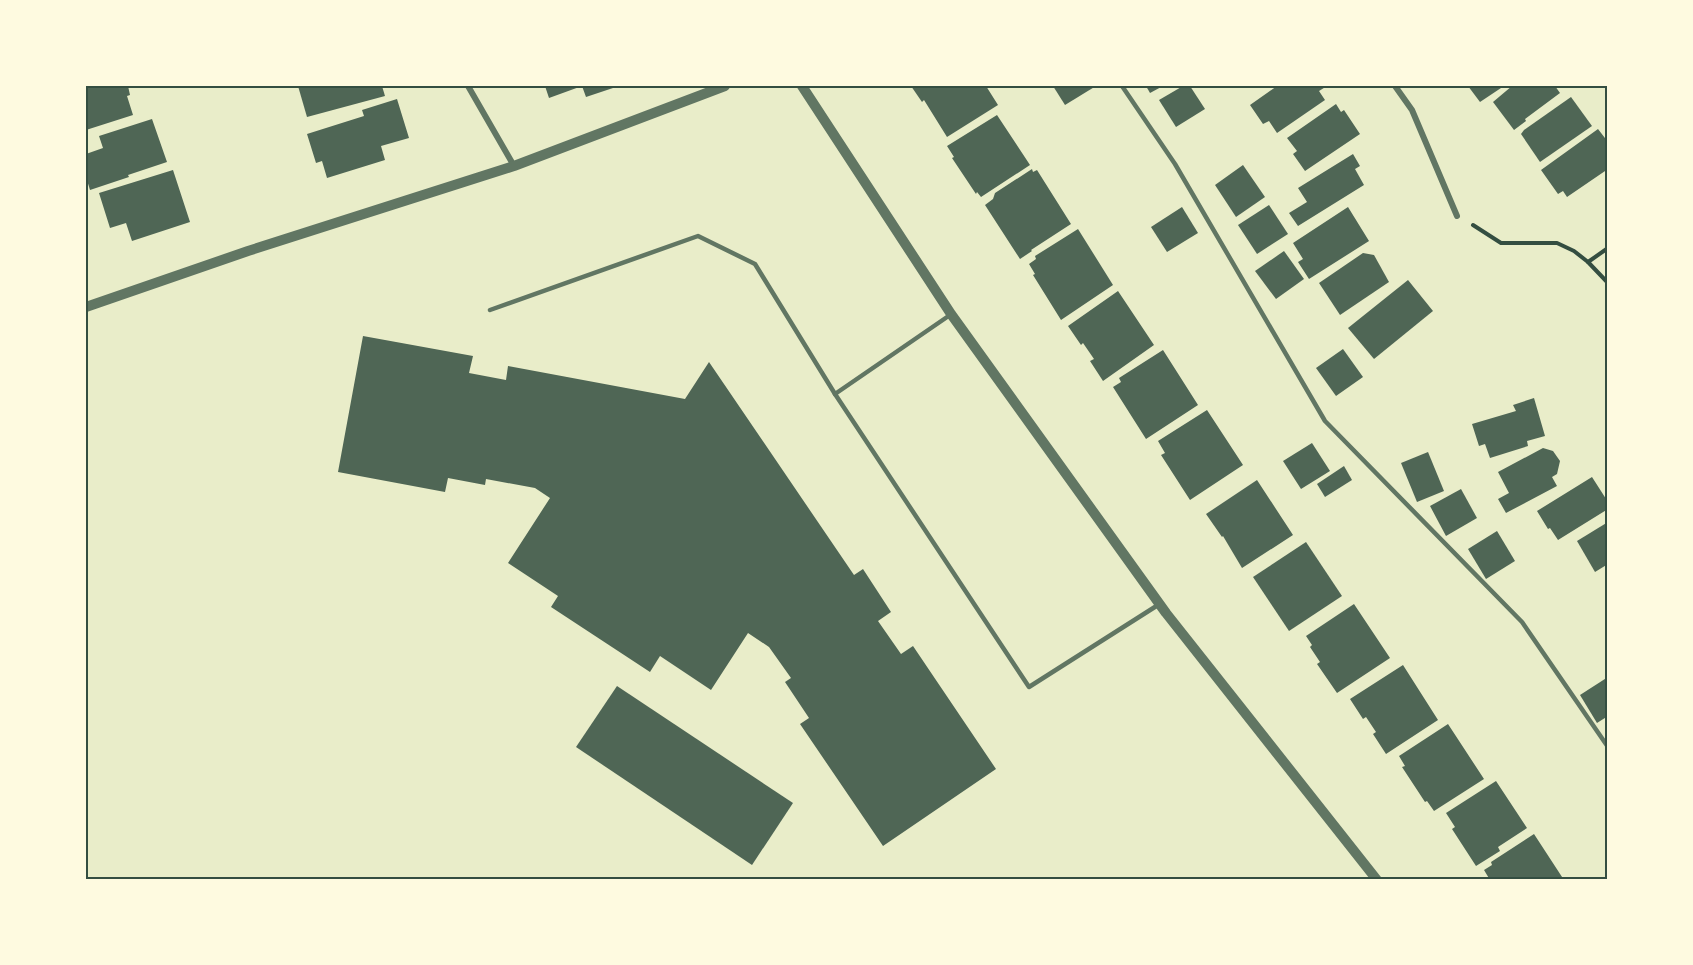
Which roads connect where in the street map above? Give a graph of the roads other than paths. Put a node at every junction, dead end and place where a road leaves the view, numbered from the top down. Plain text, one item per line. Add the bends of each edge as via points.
1 (468, 86) edge
2 (724, 86) edge
3 (802, 86) edge
4 (1122, 86) edge
5 (1395, 86) edge
6 (514, 166) junction
7 (1457, 216) road end
8 (86, 307) edge
9 (490, 310) dead end
10 (951, 314) junction
11 (835, 394) junction
12 (1160, 604) junction
13 (1608, 747) edge
14 (1377, 879) edge

1 - 6 street
2 - 6 street
3 - 10 street
4 - 13 lane via 1175,164 1325,421 1522,622
5 - 7 street via 1412,110
6 - 8 street
9 - 11 lane via 698,236 755,264
10 - 11 lane
10 - 12 street
11 - 12 lane via 1029,687
12 - 14 street

